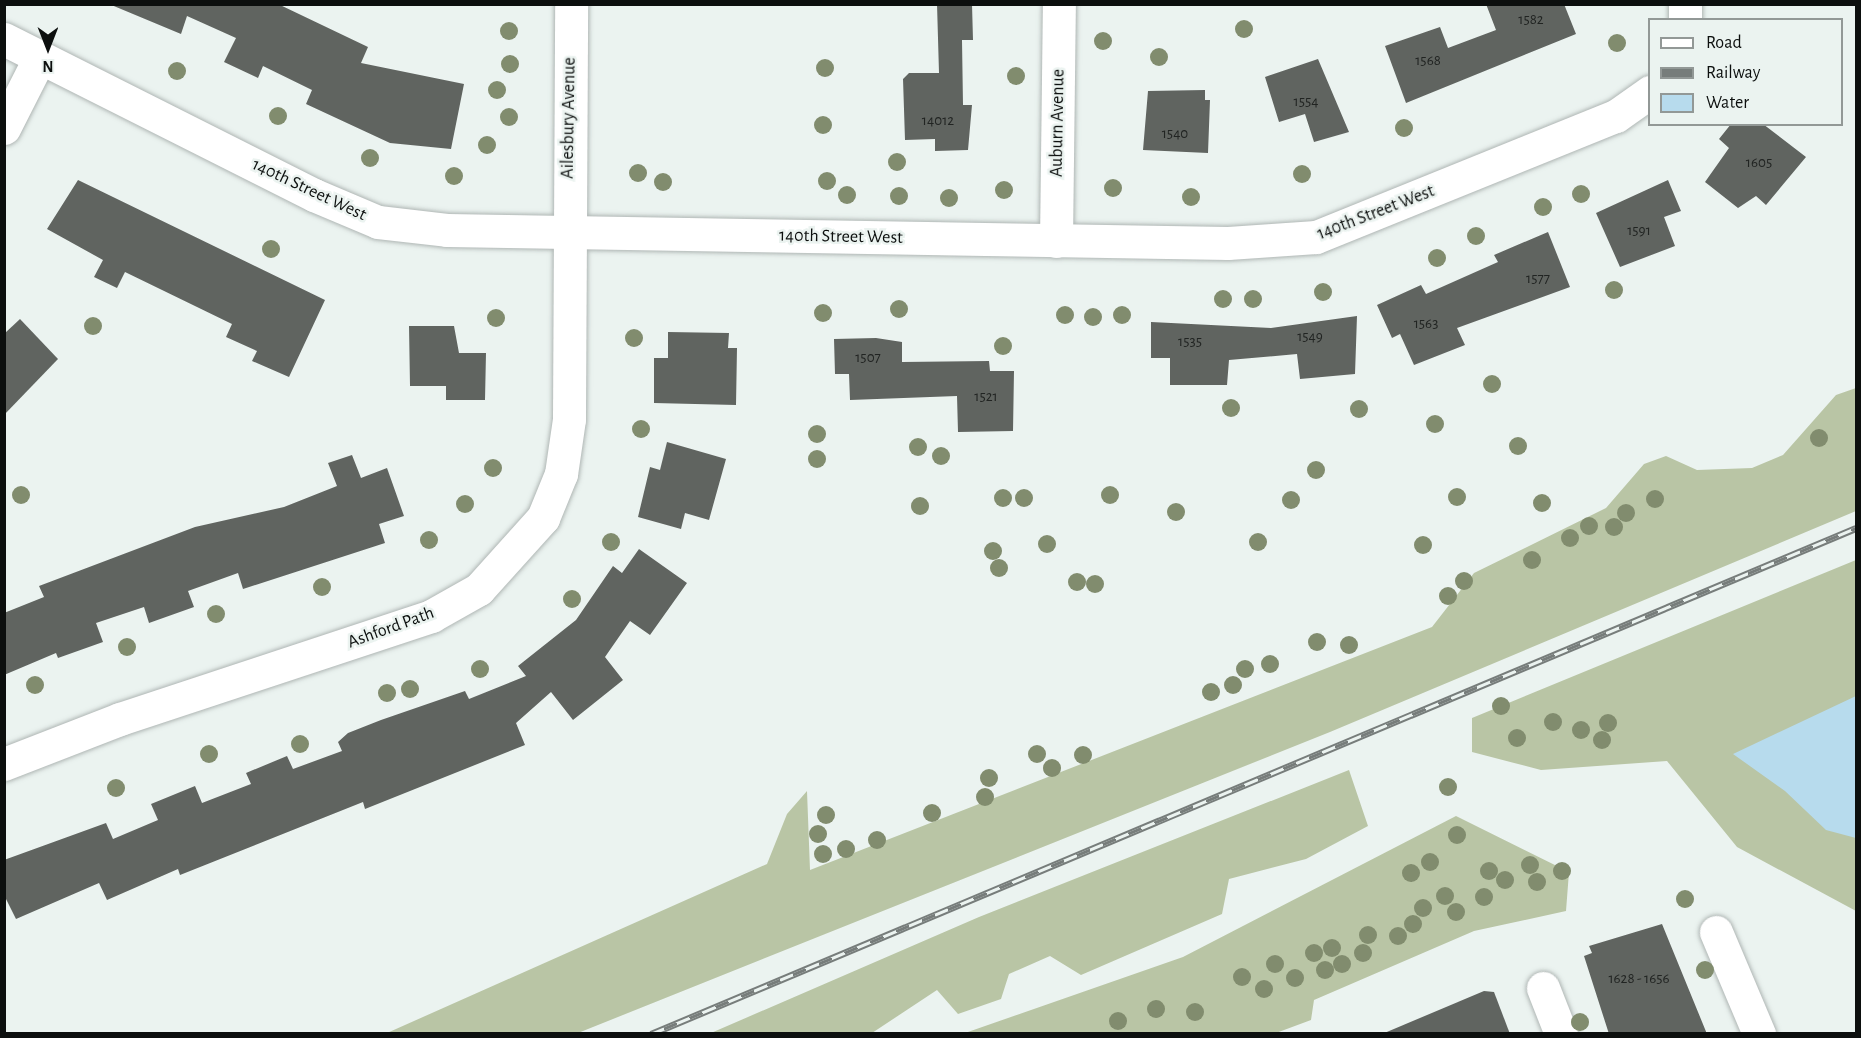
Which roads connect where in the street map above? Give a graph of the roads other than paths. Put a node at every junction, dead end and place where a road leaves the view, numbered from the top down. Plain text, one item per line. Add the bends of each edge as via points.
1 (571, 4) edge
2 (1059, 4) edge
3 (4, 39) edge
4 (40, 57) junction
5 (1648, 93) edge
6 (4, 128) edge
7 (567, 232) junction
8 (1056, 241) junction
9 (4, 764) edge
10 (1716, 932) dead end
11 (1543, 988) dead end
12 (1562, 1034) edge
13 (1759, 1034) edge

1 - 7 street, Ailesbury Avenue
2 - 8 street, Auburn Avenue
3 - 4 street, 140th Street West
4 - 6 street
4 - 7 street, 140th Street West via 378,222 447,230
5 - 8 street, 140th Street West via 1616,116 1316,237 1228,243
7 - 8 street, 140th Street West
7 - 9 street, Ashford Path via 569,419 561,474 543,518 479,589 431,616 120,719
10 - 13 street
11 - 12 street

